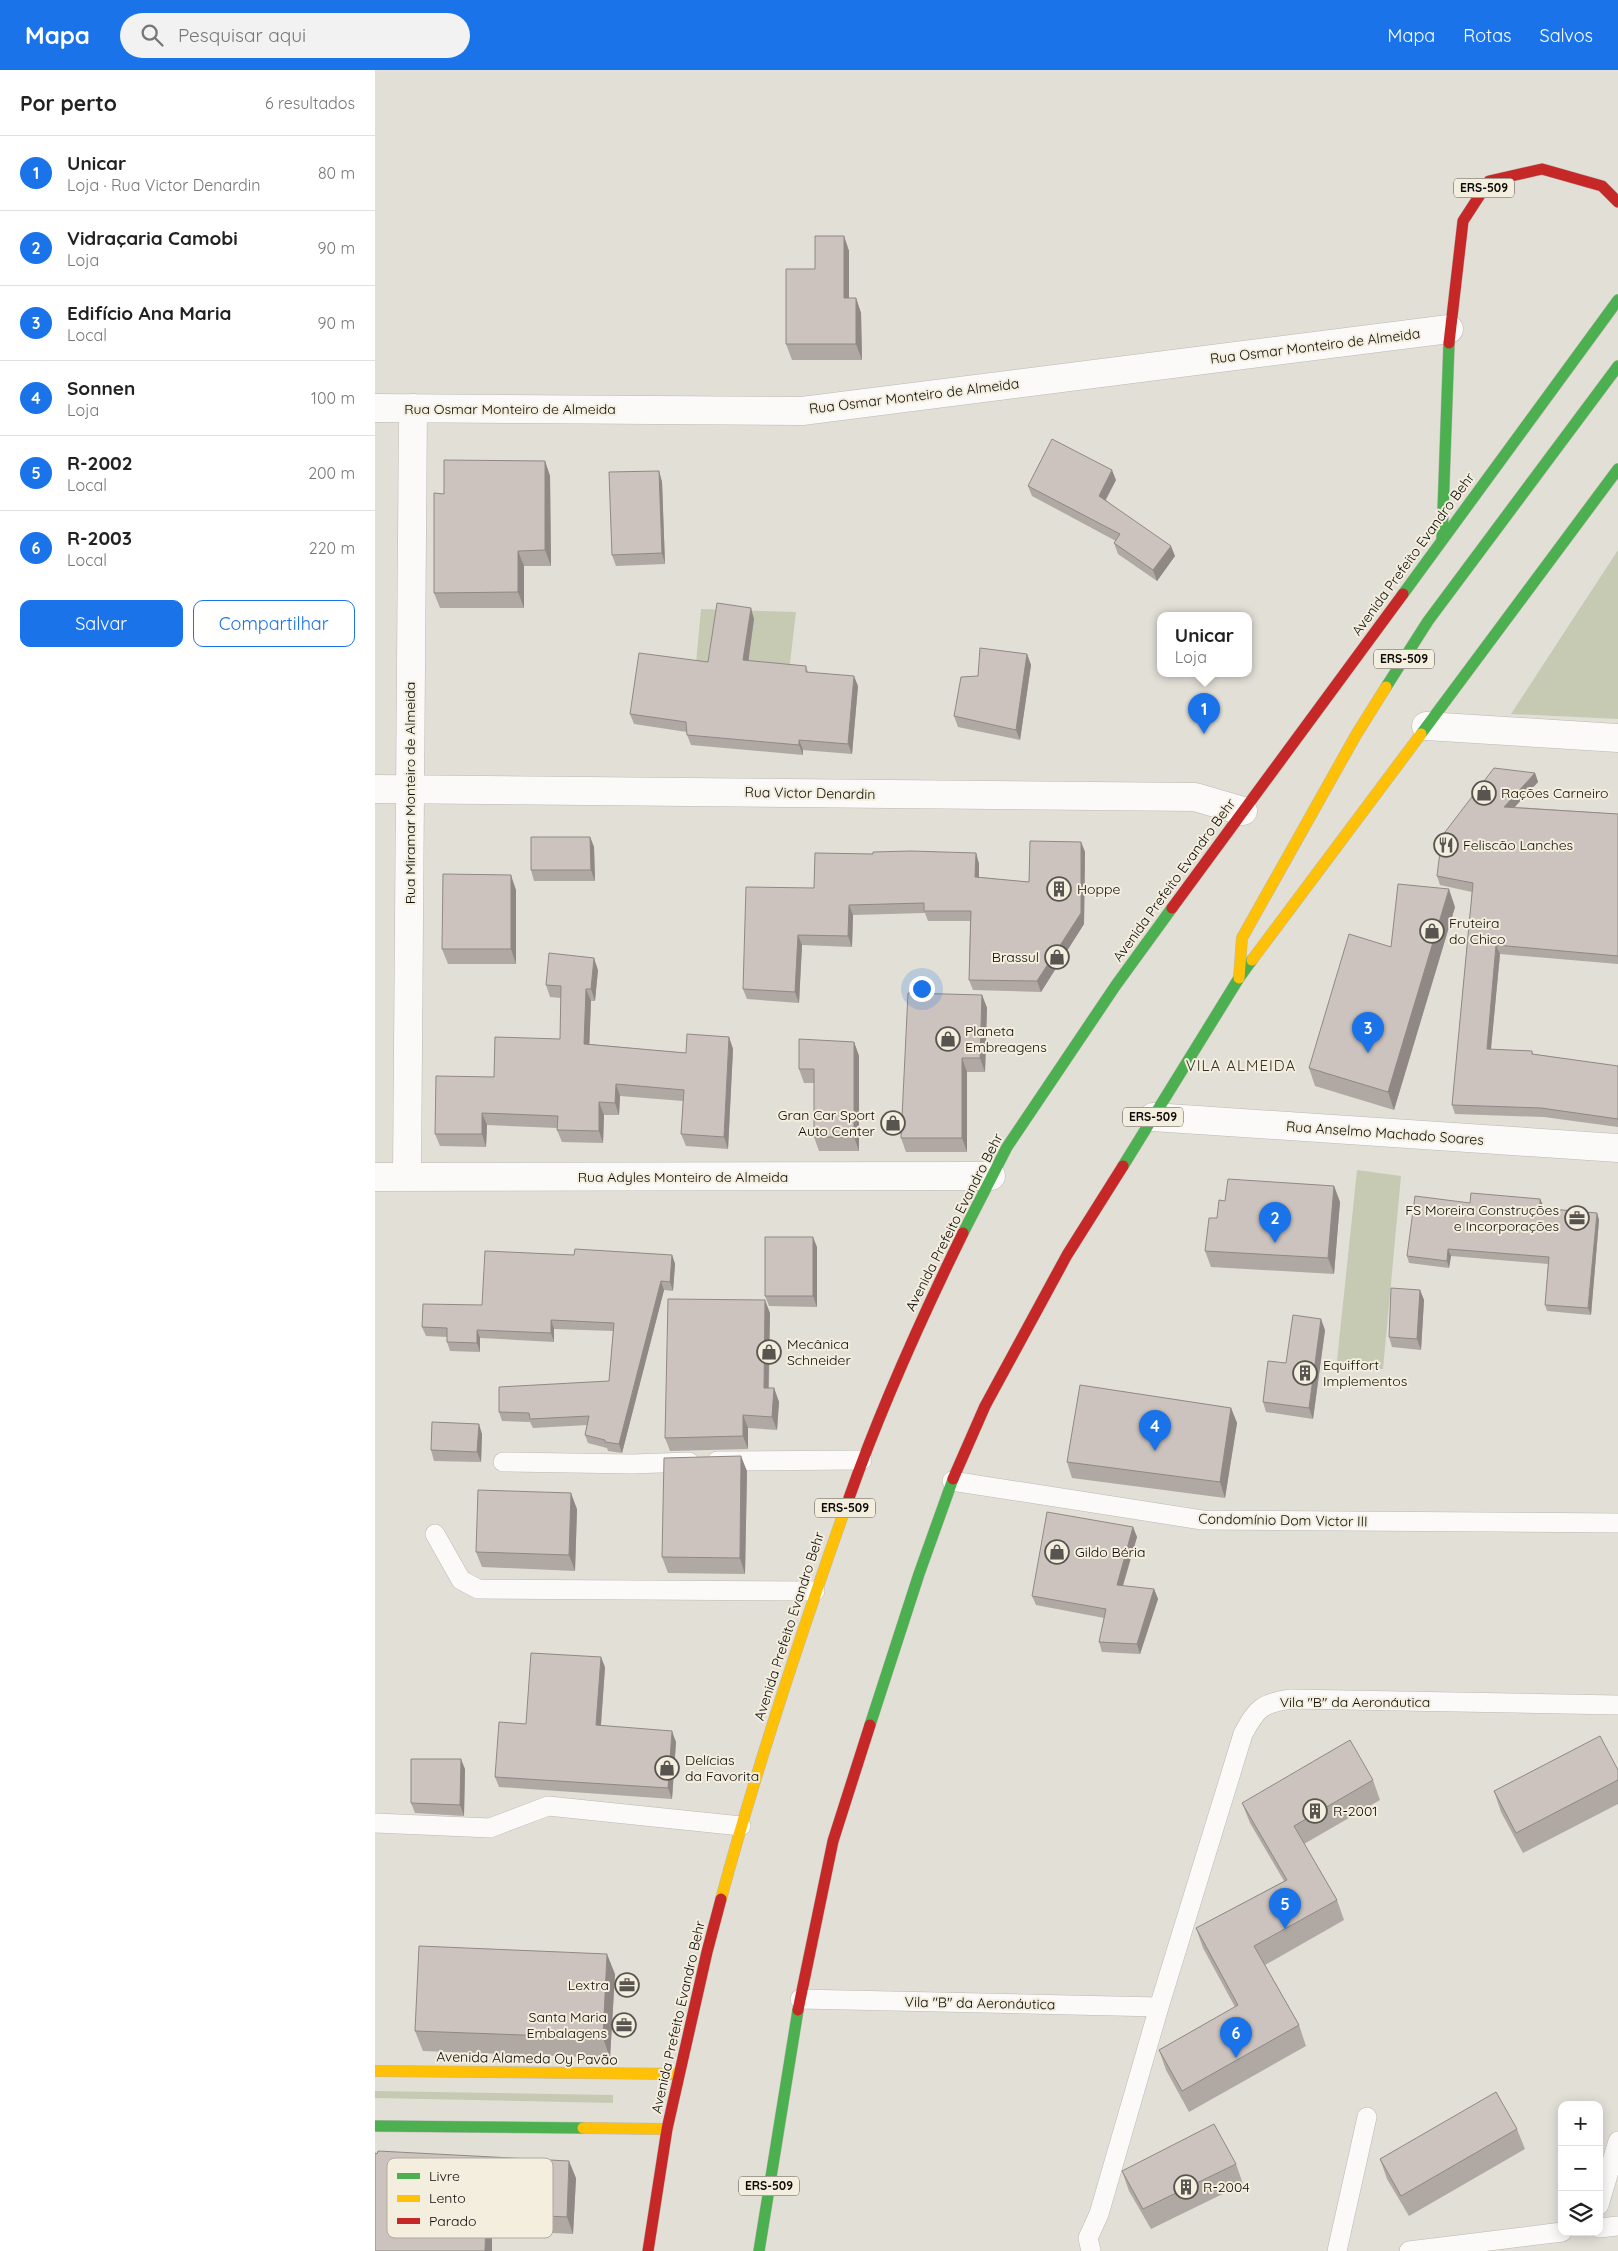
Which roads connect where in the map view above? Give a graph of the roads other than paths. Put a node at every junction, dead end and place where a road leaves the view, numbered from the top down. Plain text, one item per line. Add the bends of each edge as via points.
1 (1618, 202) edge
2 (1618, 300) edge
3 (1449, 329) junction
4 (1618, 366) edge
5 (375, 408) edge
6 (413, 408) junction
7 (1618, 469) edge
8 (1443, 539) junction
9 (1426, 726) junction
10 (1618, 738) edge
11 (375, 789) edge
12 (410, 789) junction
13 (1243, 812) junction
14 (1239, 978) junction
15 (1153, 1117) junction
16 (1618, 1148) edge
17 (991, 1176) junction
18 (375, 1177) edge
19 (407, 1177) junction
20 (862, 1460) junction
21 (503, 1462) dead end
22 (952, 1481) junction
23 (1618, 1523) edge
24 (435, 1534) dead end
25 (815, 1591) junction
26 (1618, 1705) edge
27 (375, 1823) edge
28 (741, 1826) junction
29 (800, 2000) junction
30 (1159, 2007) junction
31 (375, 2072) edge
32 (679, 2074) junction
33 (1367, 2118) dead end
34 (375, 2126) edge
35 (667, 2129) junction
36 (1618, 2141) edge
37 (1603, 2191) edge
38 (1618, 2226) edge
39 (1603, 2228) edge
40 (1558, 2232) edge
41 (648, 2251) edge
42 (759, 2251) edge
43 (1091, 2251) edge
44 (1337, 2251) edge
45 (1409, 2251) edge

1 - 3 main road, ERS-509 via 1602,186 1542,169 1489,181 1463,221
2 - 8 main road, Avenida Prefeito Evandro Behr / ERS-509
3 - 6 street, Rua Osmar Monteiro de Almeida via 802,410
3 - 8 main road, ERS-509
4 - 14 main road, ERS-509 via 1428,621 1356,735 1242,938
5 - 6 street, Rua Osmar Monteiro de Almeida
6 - 12 street, Rua Miramar Monteiro de Almeida
7 - 9 main road, ERS-509
8 - 13 main road, Avenida Prefeito Evandro Behr / ERS-509
9 - 10 street
9 - 14 main road, ERS-509
11 - 12 street, Rua Victor Denardin
12 - 13 street, Rua Victor Denardin via 1195,797
12 - 19 street, Rua Miramar Monteiro de Almeida
13 - 17 main road, Avenida Prefeito Evandro Behr / ERS-509 via 1116,985
14 - 15 main road, ERS-509
15 - 16 street, Rua Anselmo Machado Soares
15 - 22 main road, ERS-509 via 1030,1321 985,1406
17 - 19 street, Rua Adyles Monteiro de Almeida
17 - 20 main road, Avenida Prefeito Evandro Behr / ERS-509 via 934,1292
18 - 19 street, Rua Adyles Monteiro de Almeida
20 - 21 lane via 632,1464
20 - 25 main road, Avenida Prefeito Evandro Behr / ERS-509
22 - 23 lane, Condomínio Dom Victor III via 1202,1520
22 - 29 main road, ERS-509 via 882,1684 833,1841
24 - 25 lane via 461,1580 477,1589
25 - 28 main road, Avenida Prefeito Evandro Behr / ERS-509
26 - 30 lane, Vila "B" da Aeronáutica via 1291,1699 1271,1702 1255,1713 1243,1734
27 - 28 lane via 490,1828 548,1806
28 - 32 main road, Avenida Prefeito Evandro Behr / ERS-509
29 - 30 lane, Vila "B" da Aeronáutica
29 - 42 main road, ERS-509
30 - 43 lane, Vila "B" da Aeronáutica via 1099,2214 1087,2238
31 - 32 main road, Avenida Alameda Oy Pavão
32 - 35 main road, Avenida Prefeito Evandro Behr / ERS-509
33 - 44 lane
34 - 35 main road
35 - 41 main road, Avenida Prefeito Evandro Behr / ERS-509
36 - 37 lane
38 - 39 lane
40 - 45 lane

